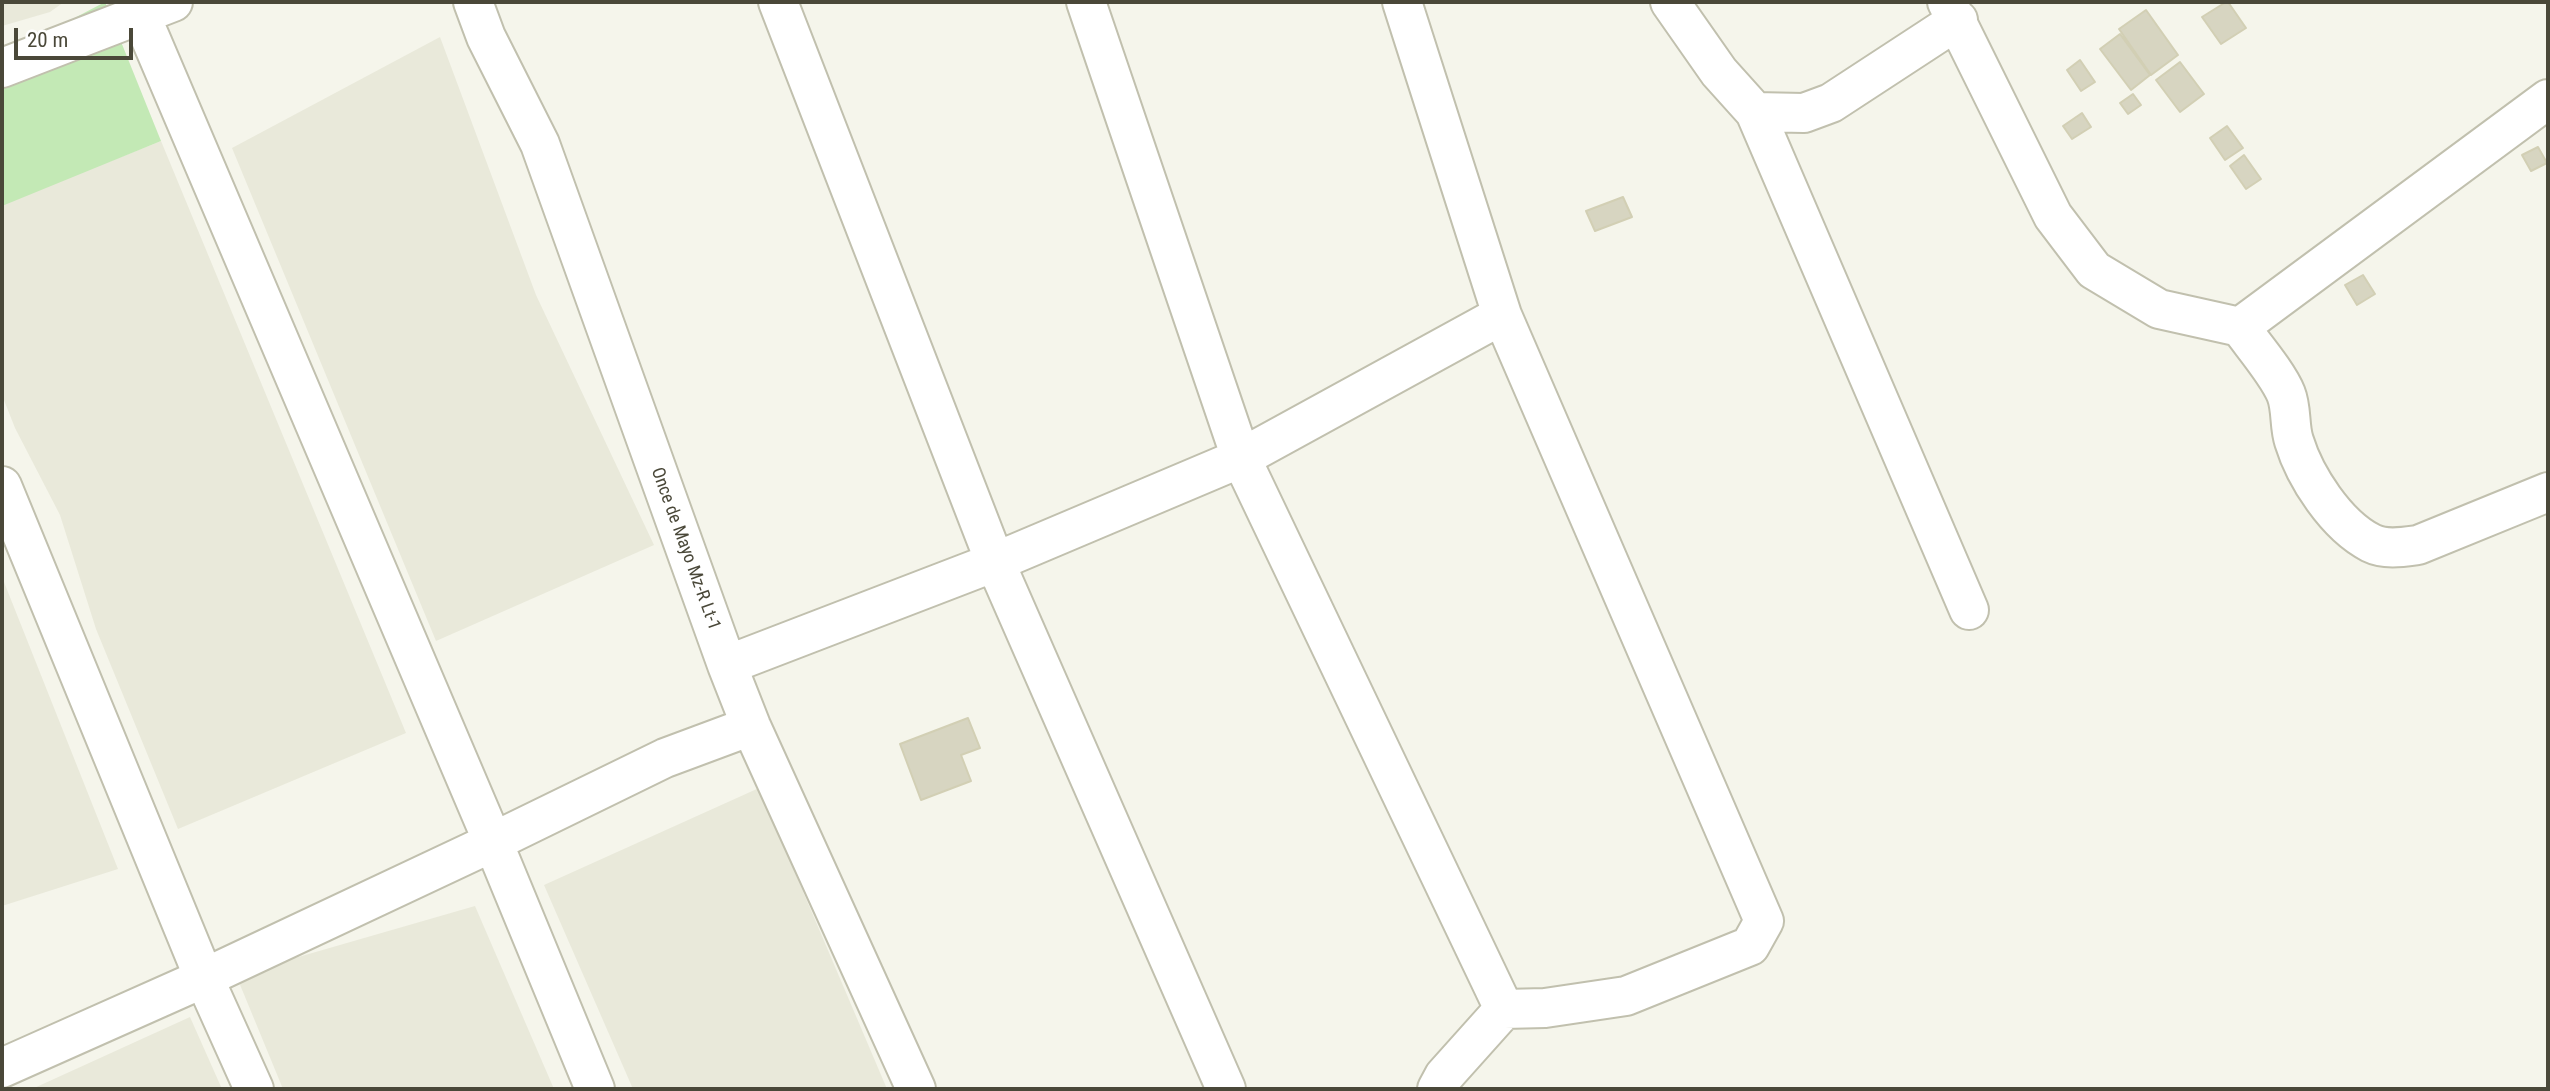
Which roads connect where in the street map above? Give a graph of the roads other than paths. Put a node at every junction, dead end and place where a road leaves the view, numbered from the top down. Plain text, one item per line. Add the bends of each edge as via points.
1 (474, 2) edge
2 (778, 2) edge
3 (1086, 2) edge
4 (1402, 2) edge
5 (1670, 2) edge
6 (150, 6) edge
7 (1953, 11) edge
8 (2, 68) edge
9 (2548, 99) edge
10 (1755, 111) junction
11 (1502, 315) junction
12 (2240, 327) junction
13 (1241, 458) junction
14 (2, 486) edge
15 (2548, 492) edge
16 (995, 562) junction
17 (1969, 610) dead end
18 (727, 665) junction
19 (751, 726) junction
20 (493, 842) junction
21 (204, 978) junction
22 (1504, 1009) junction
23 (2, 1068) edge
24 (254, 1089) edge
25 (595, 1089) edge
26 (916, 1089) edge
27 (1226, 1089) edge
28 (1437, 1089) edge

1 - 18 street, Once de Mayo Mz-R Lt-1 via 486,37 540,144
2 - 16 street
3 - 13 street
4 - 11 street
5 - 10 street via 1719,72
6 - 8 street
6 - 20 street
7 - 10 street via 1831,103 1804,113
7 - 12 street via 2053,216 2094,270 2159,309
9 - 12 street
10 - 17 street
11 - 13 street
11 - 22 street via 1764,921 1749,946 1626,996
12 - 15 street via 2285,392 2293,439 2306,473 2328,506 2372,544 2418,545
13 - 16 street
13 - 22 street
14 - 21 street
16 - 18 street
16 - 27 street
18 - 19 street, Once de Mayo Mz-R Lt-1
19 - 20 street via 665,758
19 - 26 street, Once de Mayo Mz-R Lt-1
20 - 21 street
20 - 25 street
21 - 23 street
21 - 24 street
22 - 28 street

